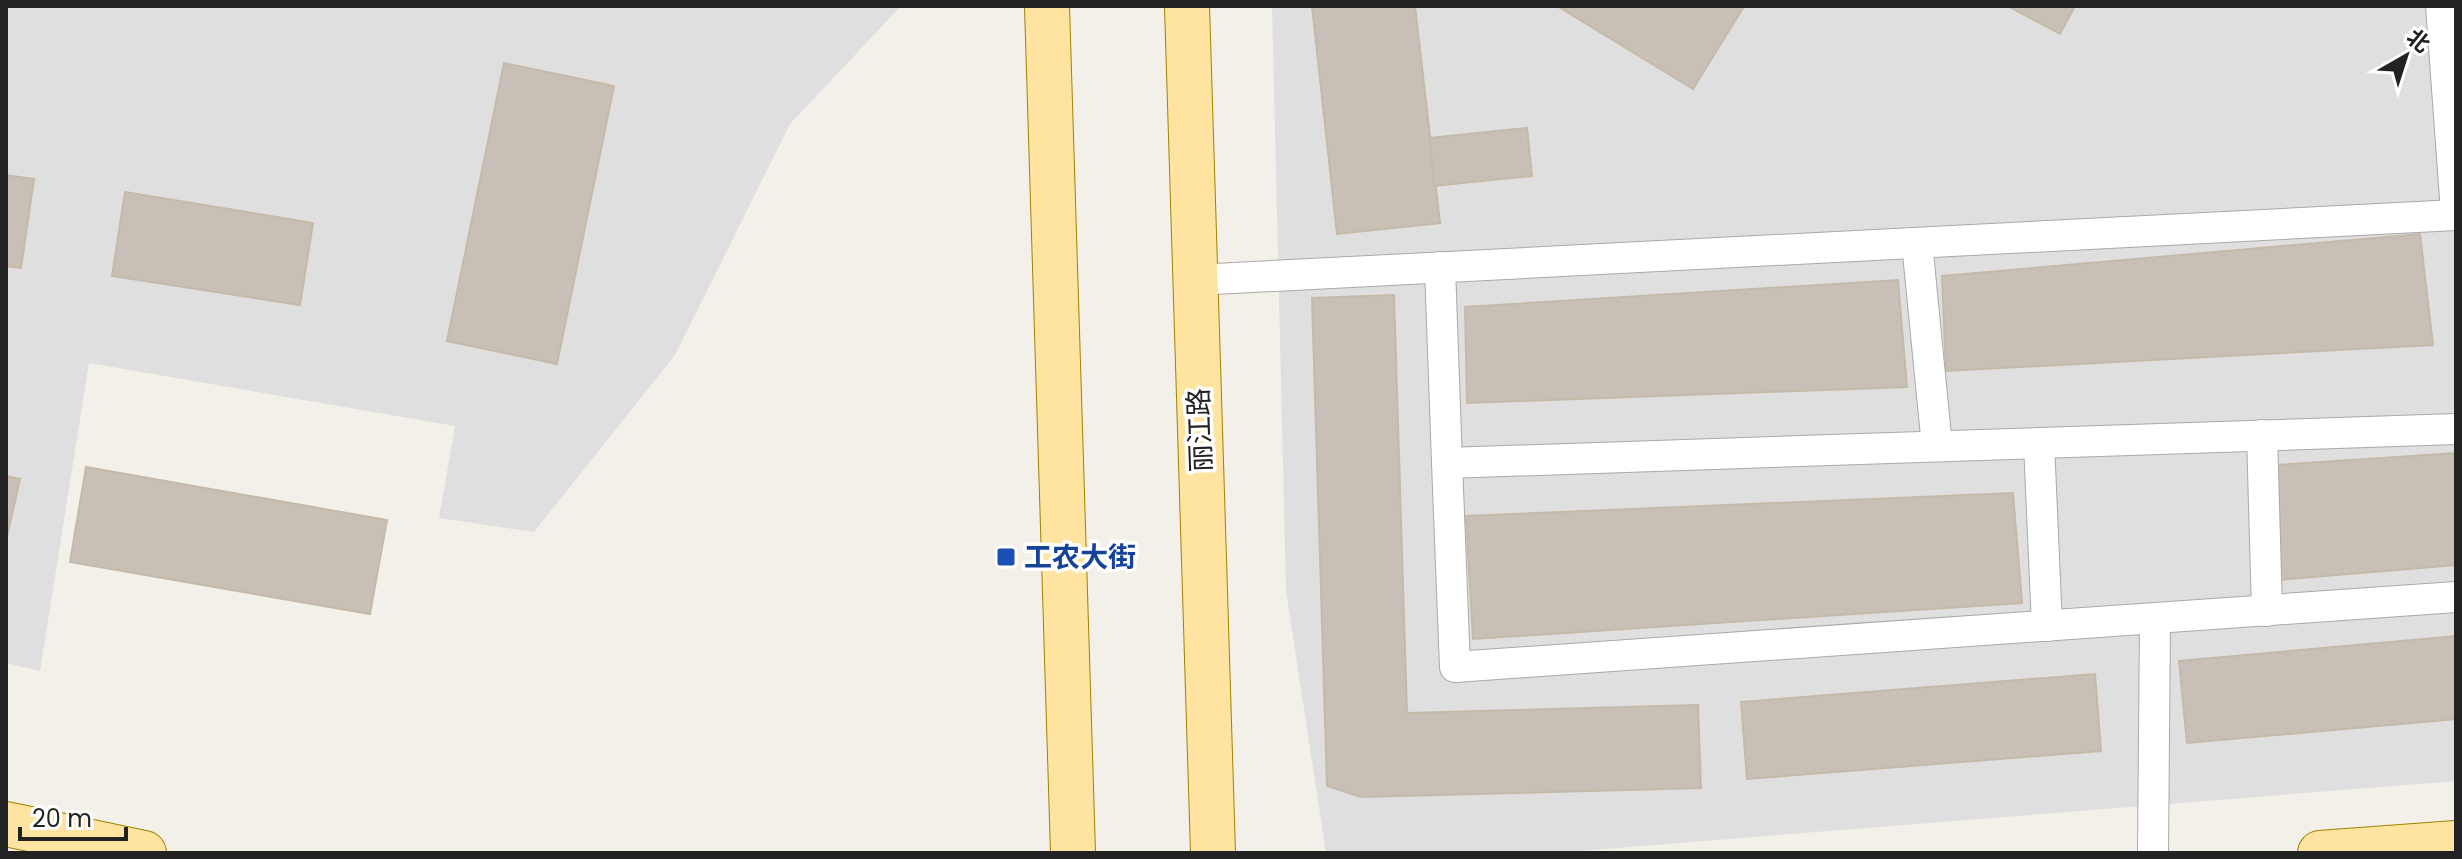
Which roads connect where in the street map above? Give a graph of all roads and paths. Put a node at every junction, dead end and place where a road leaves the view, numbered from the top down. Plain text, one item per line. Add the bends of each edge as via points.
1 (1047, 6) edge
2 (1187, 6) edge
3 (2446, 19) edge
4 (2456, 214) edge
5 (1917, 243) junction
6 (1440, 267) junction
7 (1195, 280) junction
8 (2456, 429) edge
9 (2262, 435) junction
10 (2039, 443) junction
11 (1937, 446) junction
12 (1447, 463) junction
13 (2456, 597) edge
14 (2267, 611) junction
15 (2155, 619) junction
16 (2047, 626) junction
17 (6, 824) edge
18 (2456, 843) edge
19 (144, 853) edge
20 (1073, 853) edge
21 (1213, 853) edge
22 (2153, 853) edge
23 (2320, 853) edge

1 - 20 main road
2 - 7 main road, 丽江路
3 - 4 street
4 - 5 street
5 - 6 street
5 - 11 street
6 - 7 street
6 - 12 street
7 - 21 main road, 丽江路
8 - 9 street
9 - 10 street
9 - 14 street
10 - 11 street
10 - 16 street
11 - 12 street
12 - 16 street via 1455,667
13 - 14 street
14 - 15 street
15 - 16 street
15 - 22 street
17 - 19 main road
18 - 23 main road

